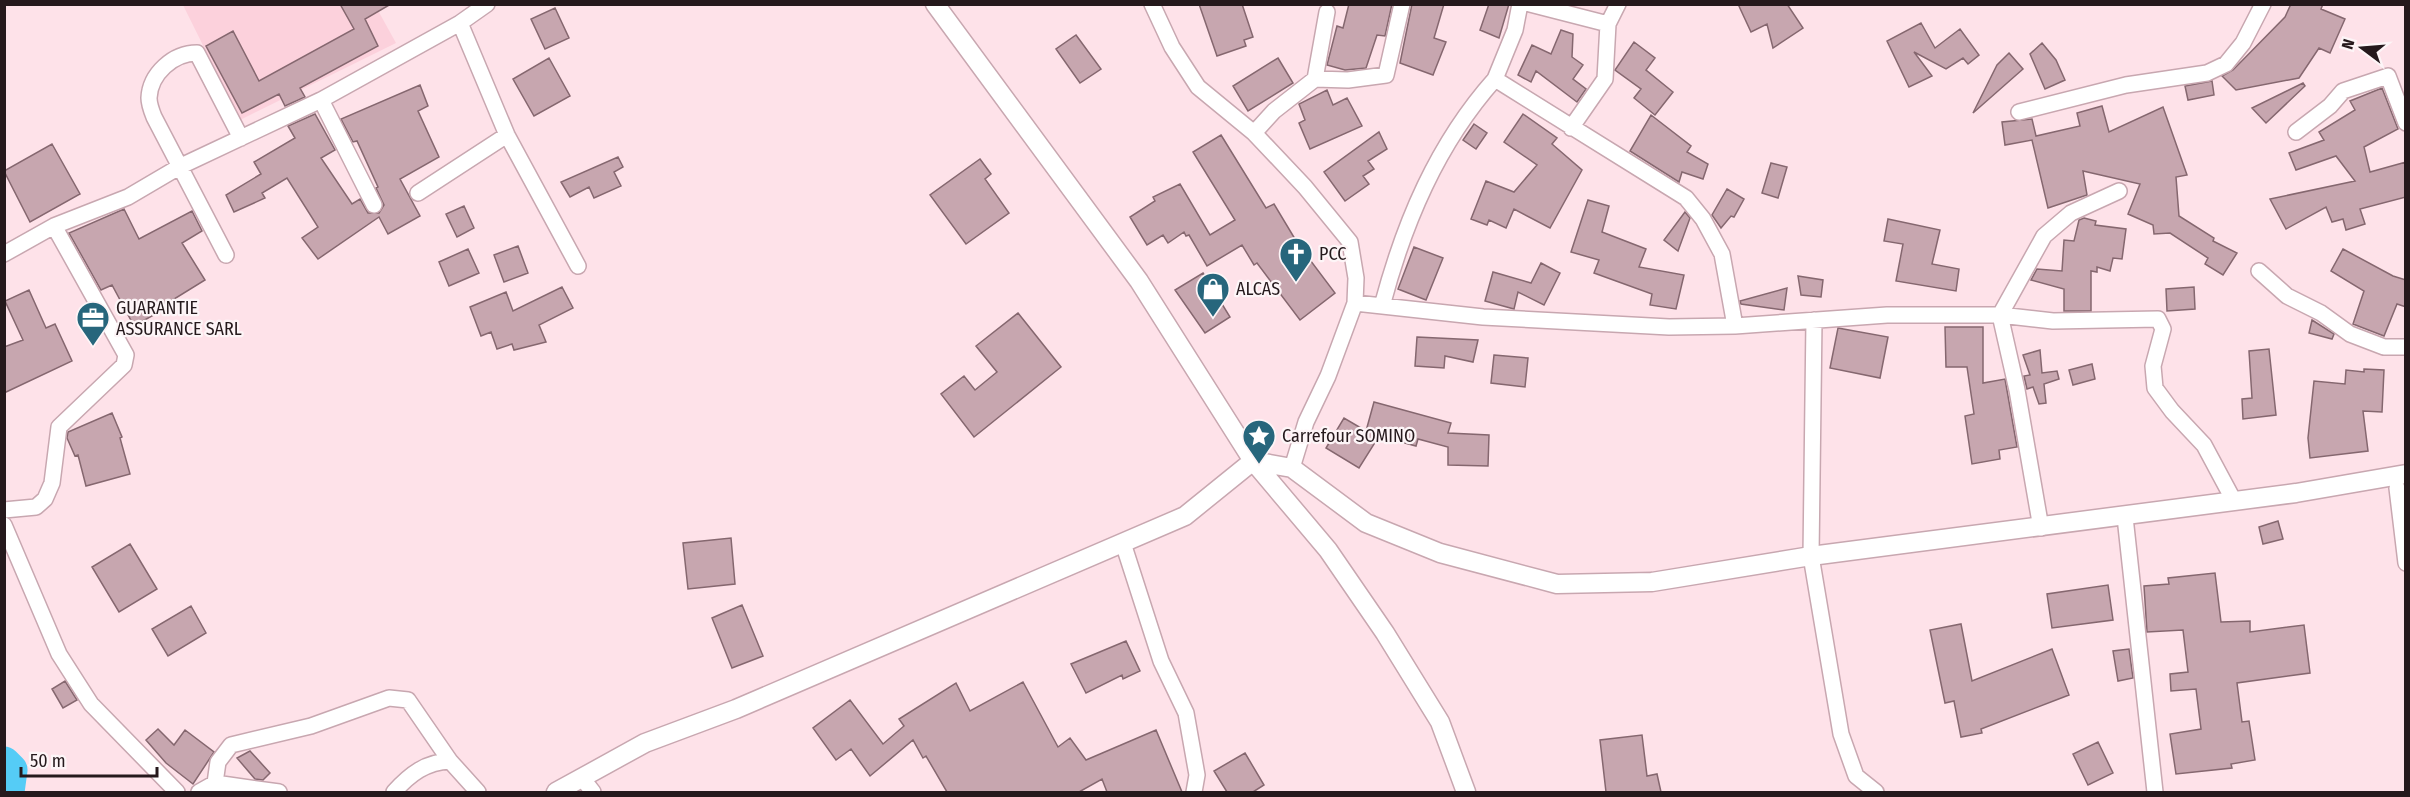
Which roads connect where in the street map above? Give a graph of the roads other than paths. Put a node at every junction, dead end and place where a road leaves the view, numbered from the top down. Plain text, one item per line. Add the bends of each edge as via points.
1 (487, 4) edge
2 (1152, 4) edge
3 (1402, 4) edge
4 (1520, 4) edge
5 (1530, 4) edge
6 (1618, 4) edge
7 (2263, 4) edge
8 (939, 6) edge
9 (1327, 12) dead end
10 (459, 23) junction
11 (1608, 24) junction
12 (1316, 79) junction
13 (1495, 79) junction
14 (321, 100) junction
15 (2019, 112) dead end
16 (2406, 123) edge
17 (1571, 128) junction
18 (2296, 132) dead end
19 (1254, 133) junction
20 (507, 135) junction
21 (241, 138) junction
22 (179, 167) junction
23 (2119, 191) dead end
24 (418, 193) dead end
25 (374, 205) dead end
26 (54, 226) junction
27 (4, 254) edge
28 (226, 255) dead end
29 (578, 266) dead end
30 (2259, 271) dead end
31 (1355, 303) junction
32 (1382, 306) junction
33 (2000, 315) junction
34 (1814, 320) junction
35 (1735, 326) junction
36 (2406, 347) edge
37 (1253, 461) junction
38 (1292, 468) junction
39 (2400, 482) edge
40 (2234, 501) junction
41 (4, 510) edge
42 (2125, 517) junction
43 (4, 525) edge
44 (2041, 528) junction
45 (1123, 543) junction
46 (1811, 556) junction
47 (2406, 563) edge
48 (450, 761) junction
49 (215, 783) junction
50 (588, 785) edge
51 (177, 792) edge
52 (199, 792) edge
53 (279, 792) edge
54 (394, 792) edge
55 (478, 792) edge
56 (556, 792) edge
57 (1194, 792) edge
58 (1466, 792) edge
59 (1876, 792) edge
60 (2155, 792) edge

1 - 10 street
2 - 19 street via 1172,47 1198,87
3 - 12 street via 1386,75
4 - 13 street via 1515,30
5 - 11 street
6 - 11 street
7 - 15 street via 2243,43 2226,64 2207,73 2126,85
8 - 37 street via 1139,281
9 - 12 street
10 - 14 street
10 - 20 street
11 - 17 street via 1605,79
12 - 19 street via 1274,111
13 - 17 street
13 - 32 street via 1452,135 1416,201
14 - 21 street
14 - 25 street
16 - 18 street via 2388,75 2343,91
17 - 35 street via 1686,198 1722,254
19 - 31 street via 1350,242
20 - 24 street
20 - 29 street
21 - 22 street
21 - 22 street via 197,53 186,53 160,69 149,98
22 - 26 street via 128,197
22 - 28 street
23 - 33 street via 2071,213 2044,236
26 - 27 street
26 - 41 street via 126,355 123,365 59,427 52,483 45,499 36,507
30 - 36 street via 2288,296 2350,334 2384,347
31 - 32 street
31 - 38 street via 1306,422
32 - 35 street via 1483,317 1657,327
33 - 34 street via 1887,315
33 - 40 street via 2053,321 2158,319 2163,329 2152,366 2155,388 2204,445
33 - 44 street
34 - 35 street
34 - 46 street
37 - 38 street
37 - 45 street via 1185,516
37 - 58 street via 1328,550 1385,633 1440,722
38 - 46 street via 1366,523 1440,553 1557,584 1652,582
39 - 40 street
39 - 47 street
40 - 42 street
42 - 44 street
42 - 60 street
43 - 51 street via 59,654 85,694
44 - 46 street
45 - 50 street via 736,709 645,743
45 - 57 street via 1161,661 1186,713 1197,775
46 - 59 street via 1841,734 1856,776
48 - 49 street via 408,700 389,698 311,726 231,745 218,762
48 - 54 street via 434,762 420,769
48 - 55 street
49 - 52 street
49 - 53 street
50 - 56 street

